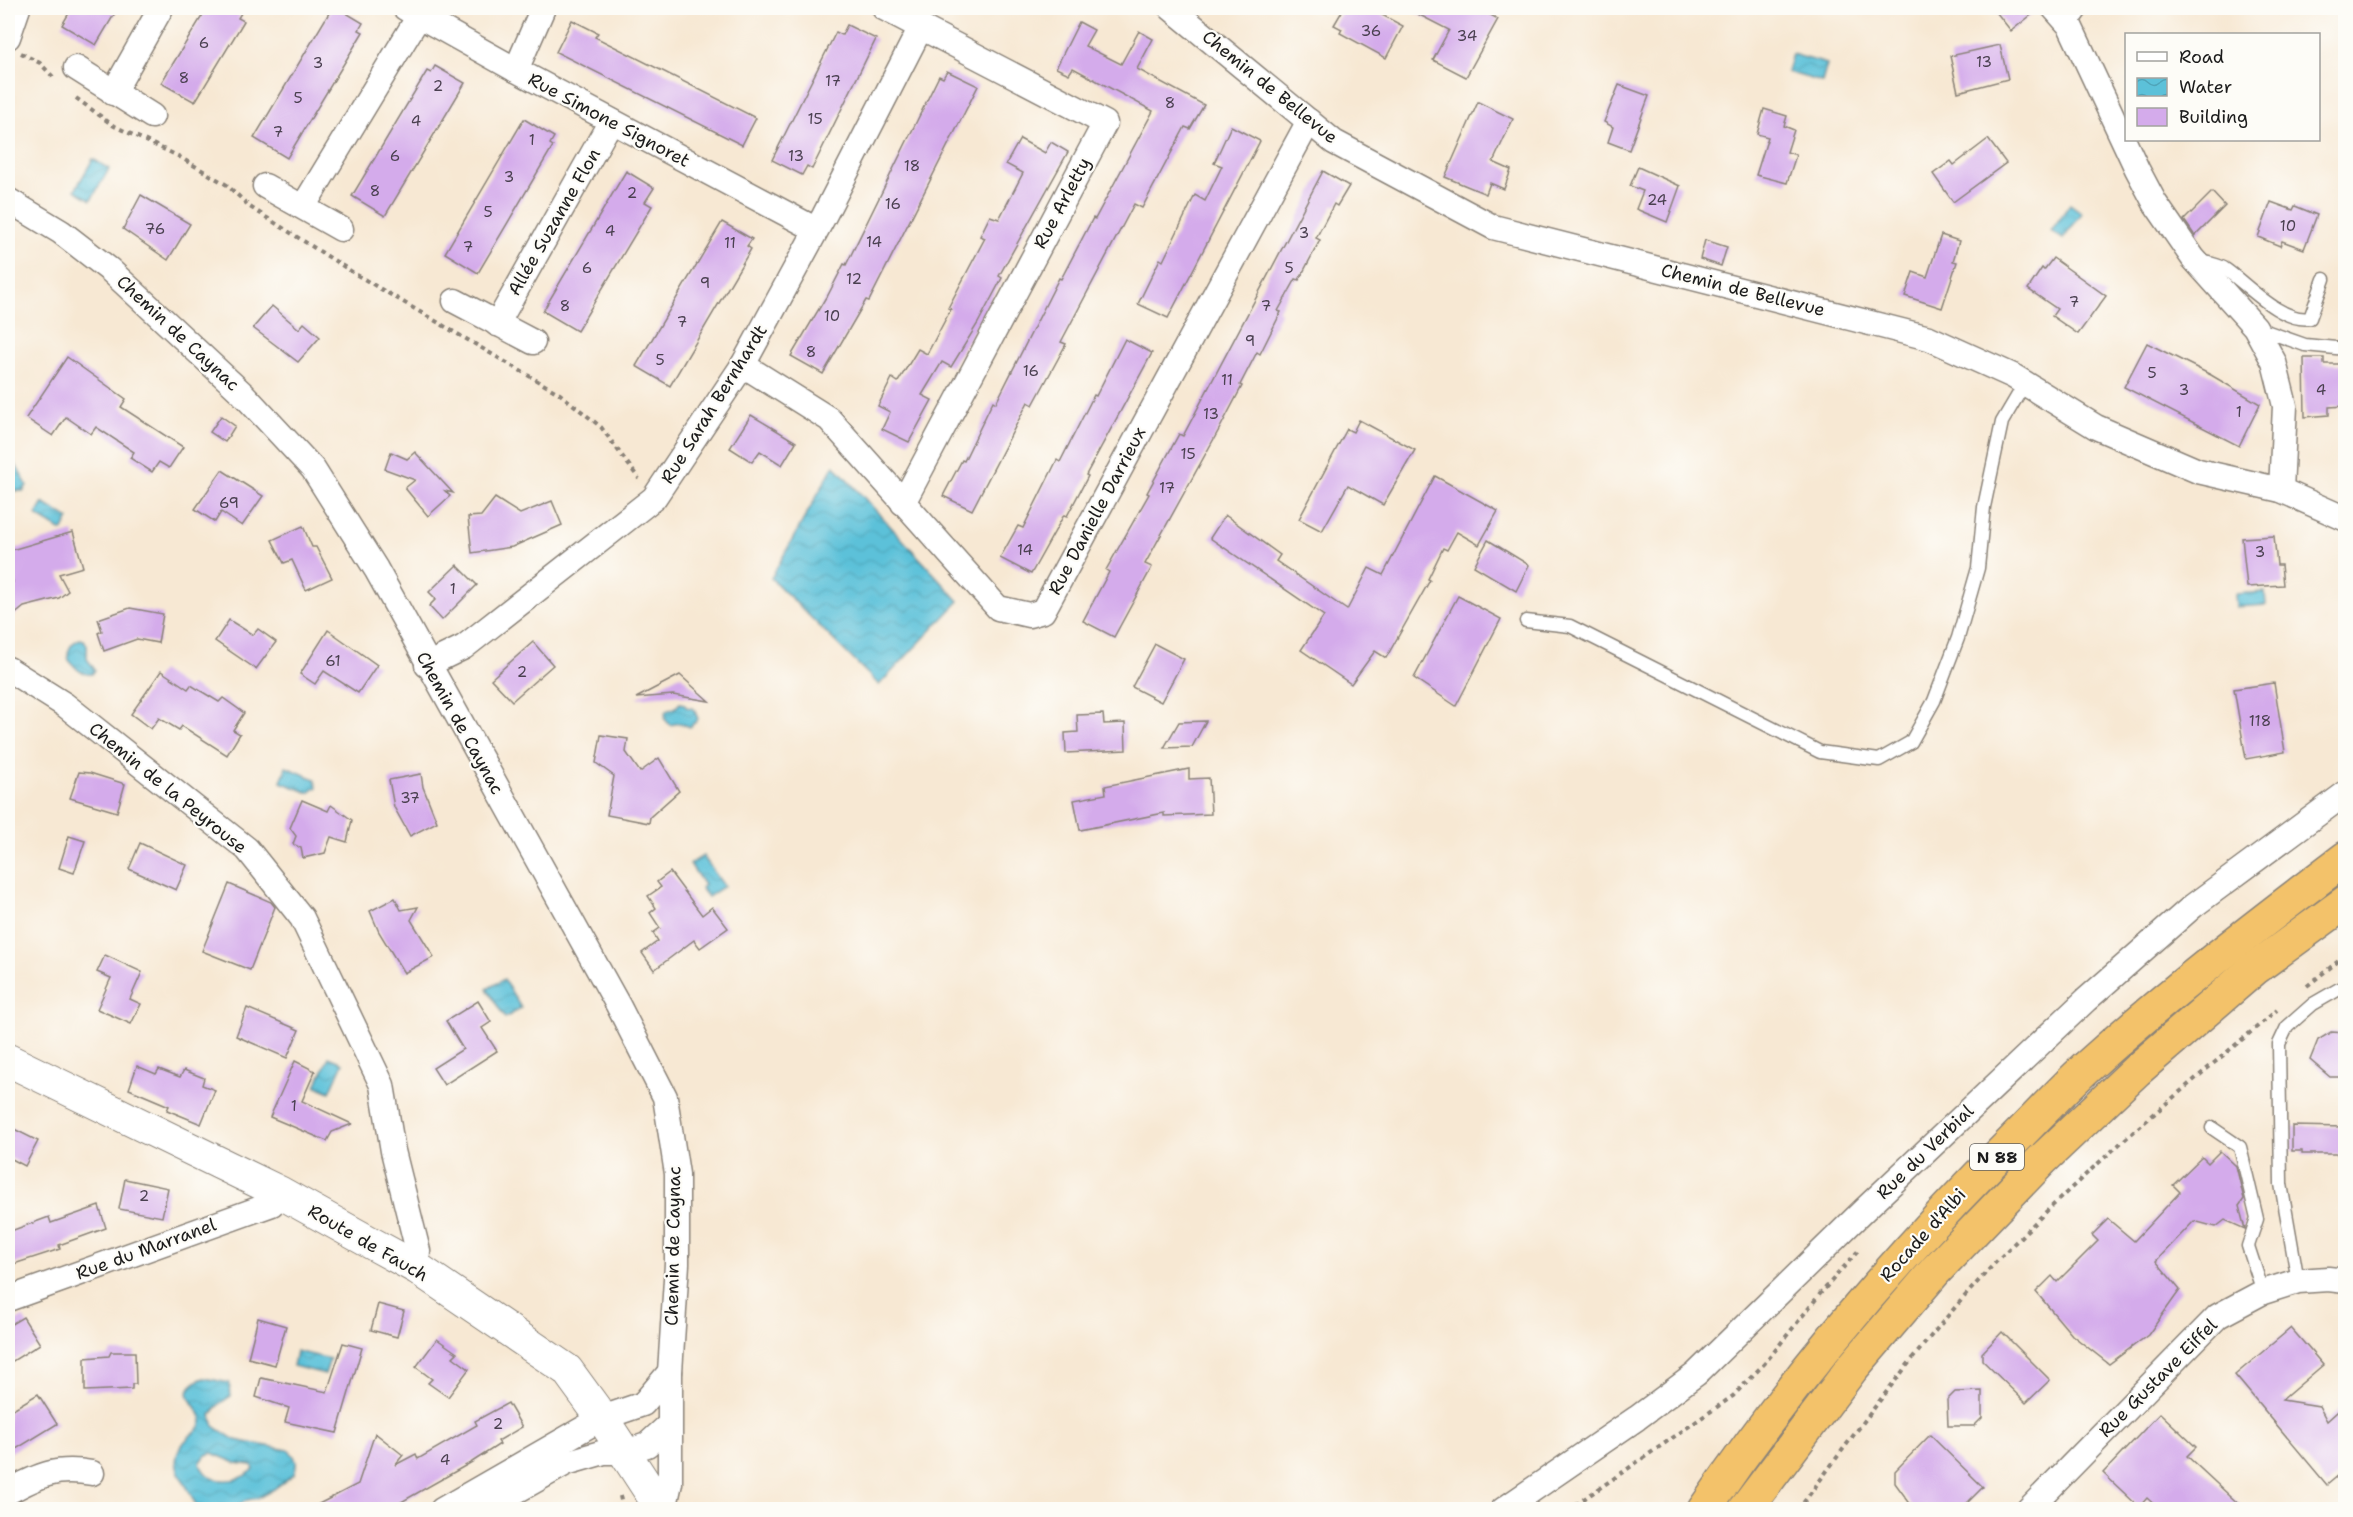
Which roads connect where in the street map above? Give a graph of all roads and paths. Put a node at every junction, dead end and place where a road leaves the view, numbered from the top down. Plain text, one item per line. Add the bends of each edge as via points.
1 (18, 8) edge
2 (161, 8) edge
3 (543, 8) edge
4 (884, 8) edge
5 (1171, 8) edge
6 (2054, 8) edge
7 (412, 12) edge
8 (2077, 17) edge
9 (921, 27) junction
10 (11, 44) edge
11 (516, 70) junction
12 (69, 78) joint
13 (113, 93) junction
14 (71, 94) dead end
15 (152, 116) dead end
16 (611, 121) junction
17 (1309, 121) junction
18 (2125, 141) edge
19 (2125, 141) edge
20 (265, 186) dead end
21 (8, 200) edge
22 (303, 207) junction
23 (341, 229) dead end
24 (815, 229) junction
25 (2193, 258) junction
26 (2324, 279) dead end
27 (455, 301) dead end
28 (497, 324) junction
29 (2255, 327) junction
30 (533, 342) dead end
31 (2346, 349) edge
32 (743, 365) junction
33 (2025, 383) junction
34 (2281, 490) junction
35 (654, 498) junction
36 (903, 503) junction
37 (2346, 519) edge
38 (1526, 621) dead end
39 (427, 665) junction
40 (8, 669) edge
41 (2346, 793) edge
42 (2346, 858) edge
43 (2346, 902) edge
44 (2346, 955) edge
45 (2346, 985) edge
46 (2304, 988) dead end
47 (2278, 1009) dead end
48 (8, 1060) edge
49 (2212, 1128) dead end
50 (281, 1193) junction
51 (417, 1268) junction
52 (2298, 1281) junction
53 (2346, 1281) edge
54 (2263, 1292) junction
55 (8, 1299) edge
56 (670, 1372) junction
57 (602, 1418) junction
58 (669, 1425) junction
59 (625, 1452) junction
60 (92, 1473) dead end
61 (617, 1488) dead end
62 (8, 1492) edge
63 (442, 1509) edge
64 (483, 1509) edge
65 (623, 1509) edge
66 (663, 1509) edge
67 (1503, 1509) edge
68 (1704, 1509) edge
69 (1745, 1509) edge
70 (1798, 1509) edge
71 (2028, 1509) edge

1 - 10 street
2 - 13 street
3 - 11 street
4 - 9 street, Rue Arletty
5 - 17 street, Chemin de Bellevue
6 - 8 street
7 - 11 street, Rue Simone Signoret
7 - 22 street
8 - 19 street
9 - 24 street, Rue Sarah Bernhardt
9 - 36 street, Rue Arletty via 1105,123
10 - 12 path
11 - 16 street, Rue Simone Signoret
12 - 13 street
13 - 15 street
14 - 35 path via 114,126 178,156 227,185 250,207 357,275 560,394 601,428
16 - 24 street, Rue Simone Signoret
16 - 28 street, Allée Suzanne Flon
17 - 33 street, Chemin de Bellevue via 1334,142 1493,227 1929,338
17 - 36 street, Rue Danielle Darrieux via 1043,611 1029,615 998,608
18 - 25 street via 2155,203
20 - 22 street
21 - 39 street, Chemin de Caynac via 61,232 110,270 243,394 313,469 376,569
22 - 23 street
24 - 32 street, Rue Sarah Bernhardt
25 - 26 lane via 2223,267 2251,292 2303,319 2310,318
25 - 29 street
27 - 28 street
28 - 30 street
29 - 31 lane via 2305,345
29 - 34 street via 2274,362 2285,406
32 - 35 street, Rue Sarah Bernhardt
32 - 36 street, Rue Danielle Darrieux via 829,419
33 - 34 street, Chemin de Bellevue via 2096,427 2198,471
33 - 38 lane via 2002,422 1984,507 1978,567 1938,690 1911,742 1879,760 1820,752 1570,626
34 - 37 street, Chemin de Bellevue
35 - 39 street, Rue Sarah Bernhardt via 464,647
39 - 56 street, Chemin de Caynac via 618,1005 665,1097 677,1174 677,1264
40 - 51 street, Chemin de la Peyrouse via 65,705 247,849 302,918 382,1085 393,1151 418,1251
41 - 67 street, Rue du Verbial via 2193,906 2086,1000 1696,1374
42 - 68 highway, Rocade d'Albi / N 88 via 2231,945 2087,1068 1967,1187 1864,1301
43 - 69 highway, Rocade d'Albi / N 88 via 2254,969 2137,1070 2042,1160 1935,1271 1860,1359
44 - 46 path
45 - 52 lane via 2313,1004 2287,1027 2279,1044 2282,1184
47 - 70 path via 2093,1167 1996,1262 1896,1381
48 - 50 street, Route de Fauch
49 - 54 lane via 2240,1147 2257,1219 2248,1246
50 - 51 street, Route de Fauch
50 - 55 street, Rue du Marranel via 272,1204
51 - 57 street, Route de Fauch via 567,1370
52 - 53 street, Rue Gustave Eiffel
52 - 54 street, Rue Gustave Eiffel
54 - 71 street, Rue Gustave Eiffel via 2218,1316
56 - 57 street via 643,1404
56 - 58 street, Chemin de Caynac
57 - 59 street, Route de Fauch
57 - 63 street
58 - 59 street via 647,1446
58 - 66 street, Chemin de Caynac via 670,1483
59 - 64 street via 604,1452 566,1463
59 - 66 street, Route de Fauch
60 - 62 street via 70,1469 38,1476
61 - 65 path

